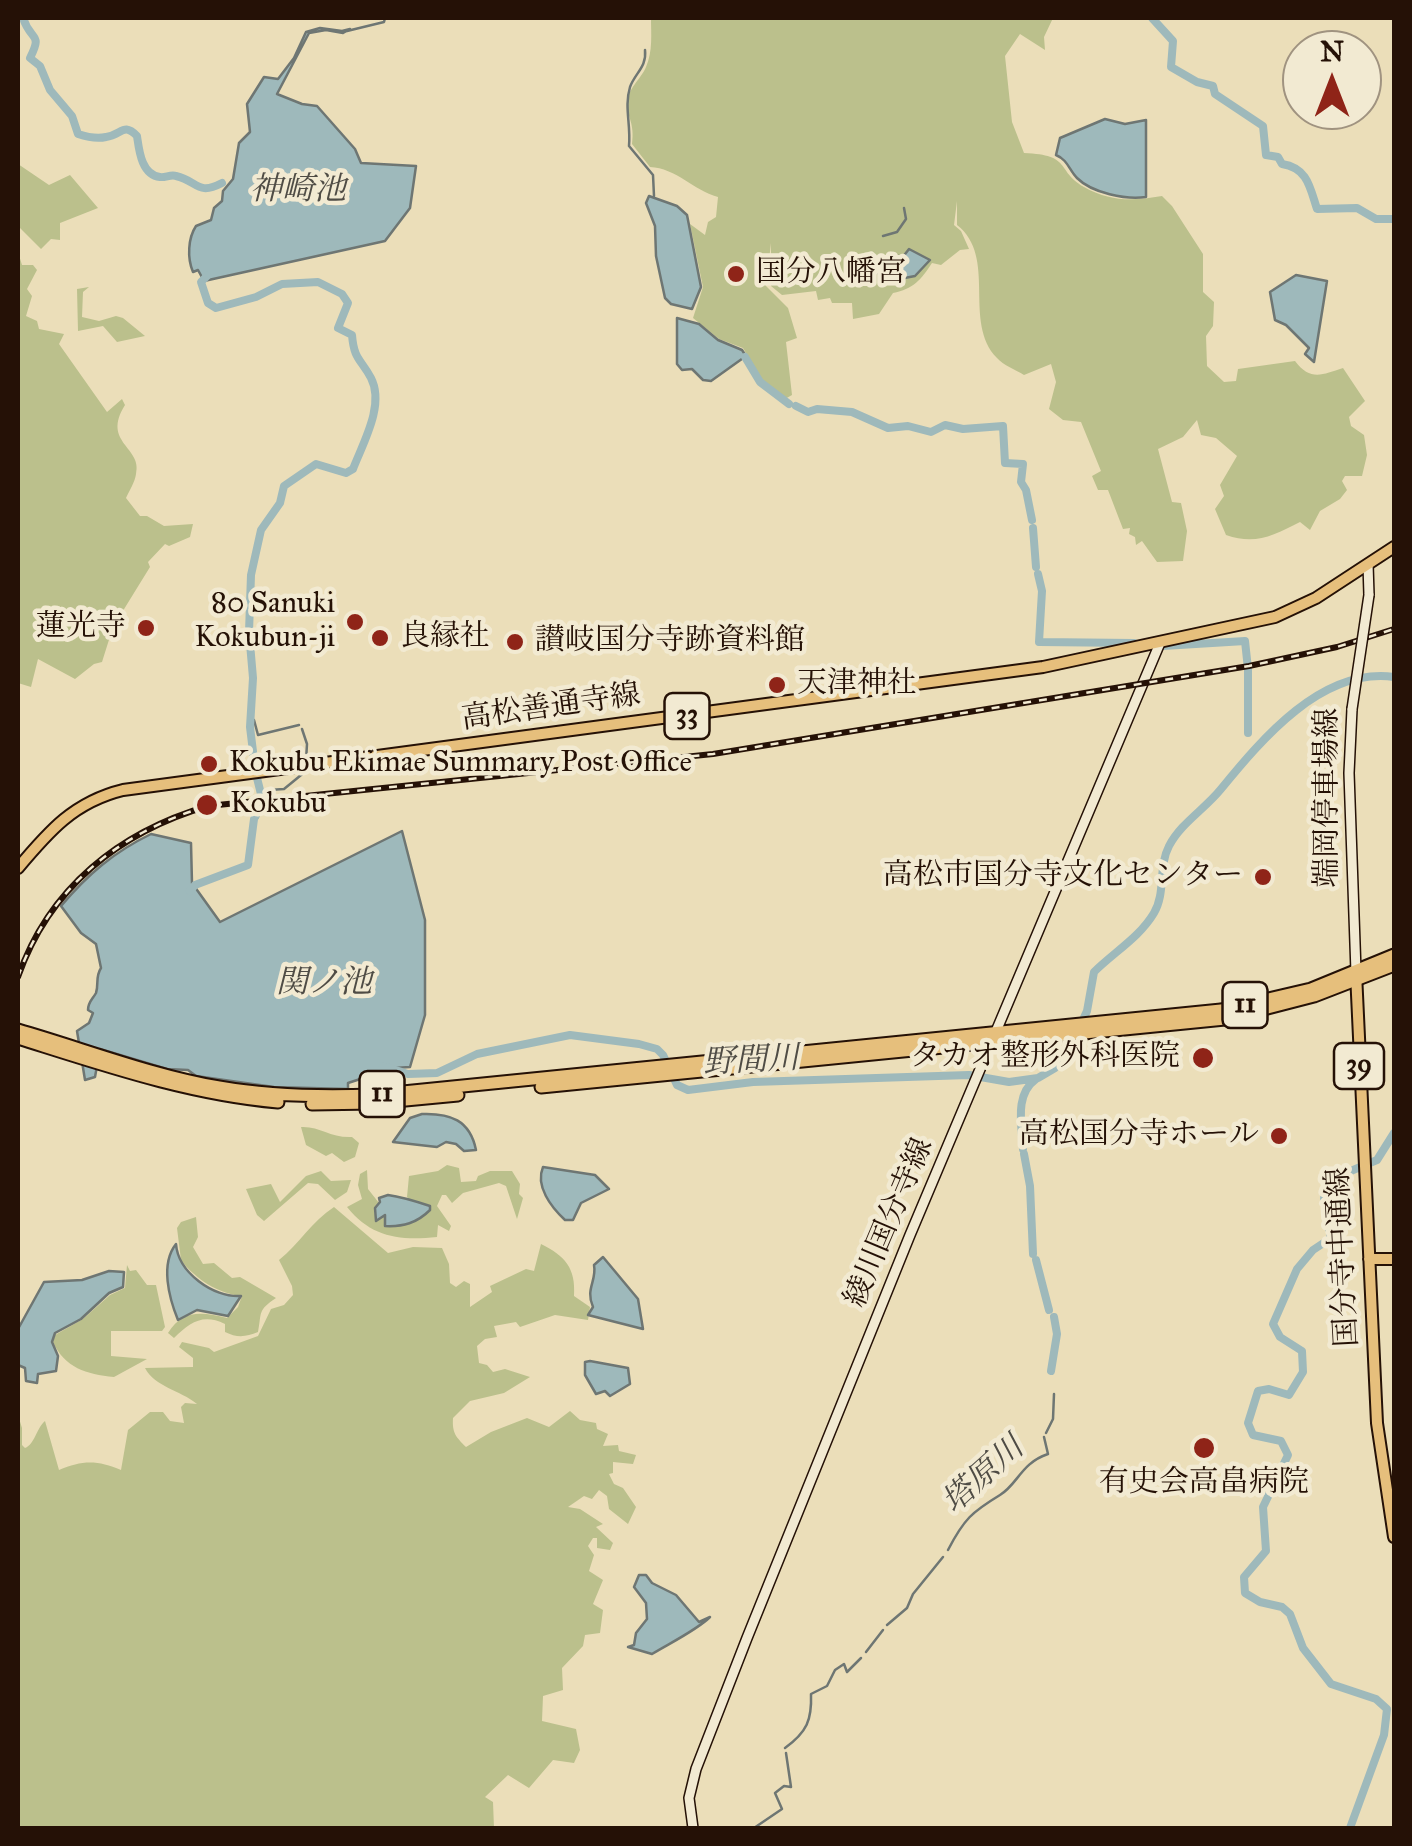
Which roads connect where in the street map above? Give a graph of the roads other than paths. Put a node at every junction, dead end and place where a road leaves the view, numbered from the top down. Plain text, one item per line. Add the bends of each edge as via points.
1 (1394, 546) edge
2 (1368, 564) junction
3 (1160, 642) junction
4 (18, 868) edge
5 (1394, 955) edge
6 (1394, 965) edge
7 (1356, 977) junction
8 (18, 1028) edge
9 (993, 1038) junction
10 (18, 1041) edge
11 (102, 1060) junction
12 (1369, 1259) junction
13 (1394, 1259) edge
14 (1394, 1537) edge
15 (693, 1828) edge

1 - 2 main road, 高松善通寺線 / 33
2 - 3 main road, 高松善通寺線 / 33 via 1275,617
2 - 7 main road, 端岡停車場線, bridge via 1348,773
3 - 4 main road, 高松善通寺線 / 33 via 1012,672 123,790 64,817
3 - 9 main road, 綾川国分寺線
5 - 7 highway, 11
6 - 7 highway, 11
7 - 9 highway, 11 via 1232,1008
7 - 12 main road, 国分寺中通線 / 39
8 - 11 highway, 11
9 - 11 highway, 11 via 671,1071 316,1096 220,1087
9 - 15 main road, 綾川国分寺線 via 696,1770
10 - 11 highway, 11
12 - 13 main road
12 - 14 main road, 国分寺中通線 / 39 via 1378,1441

